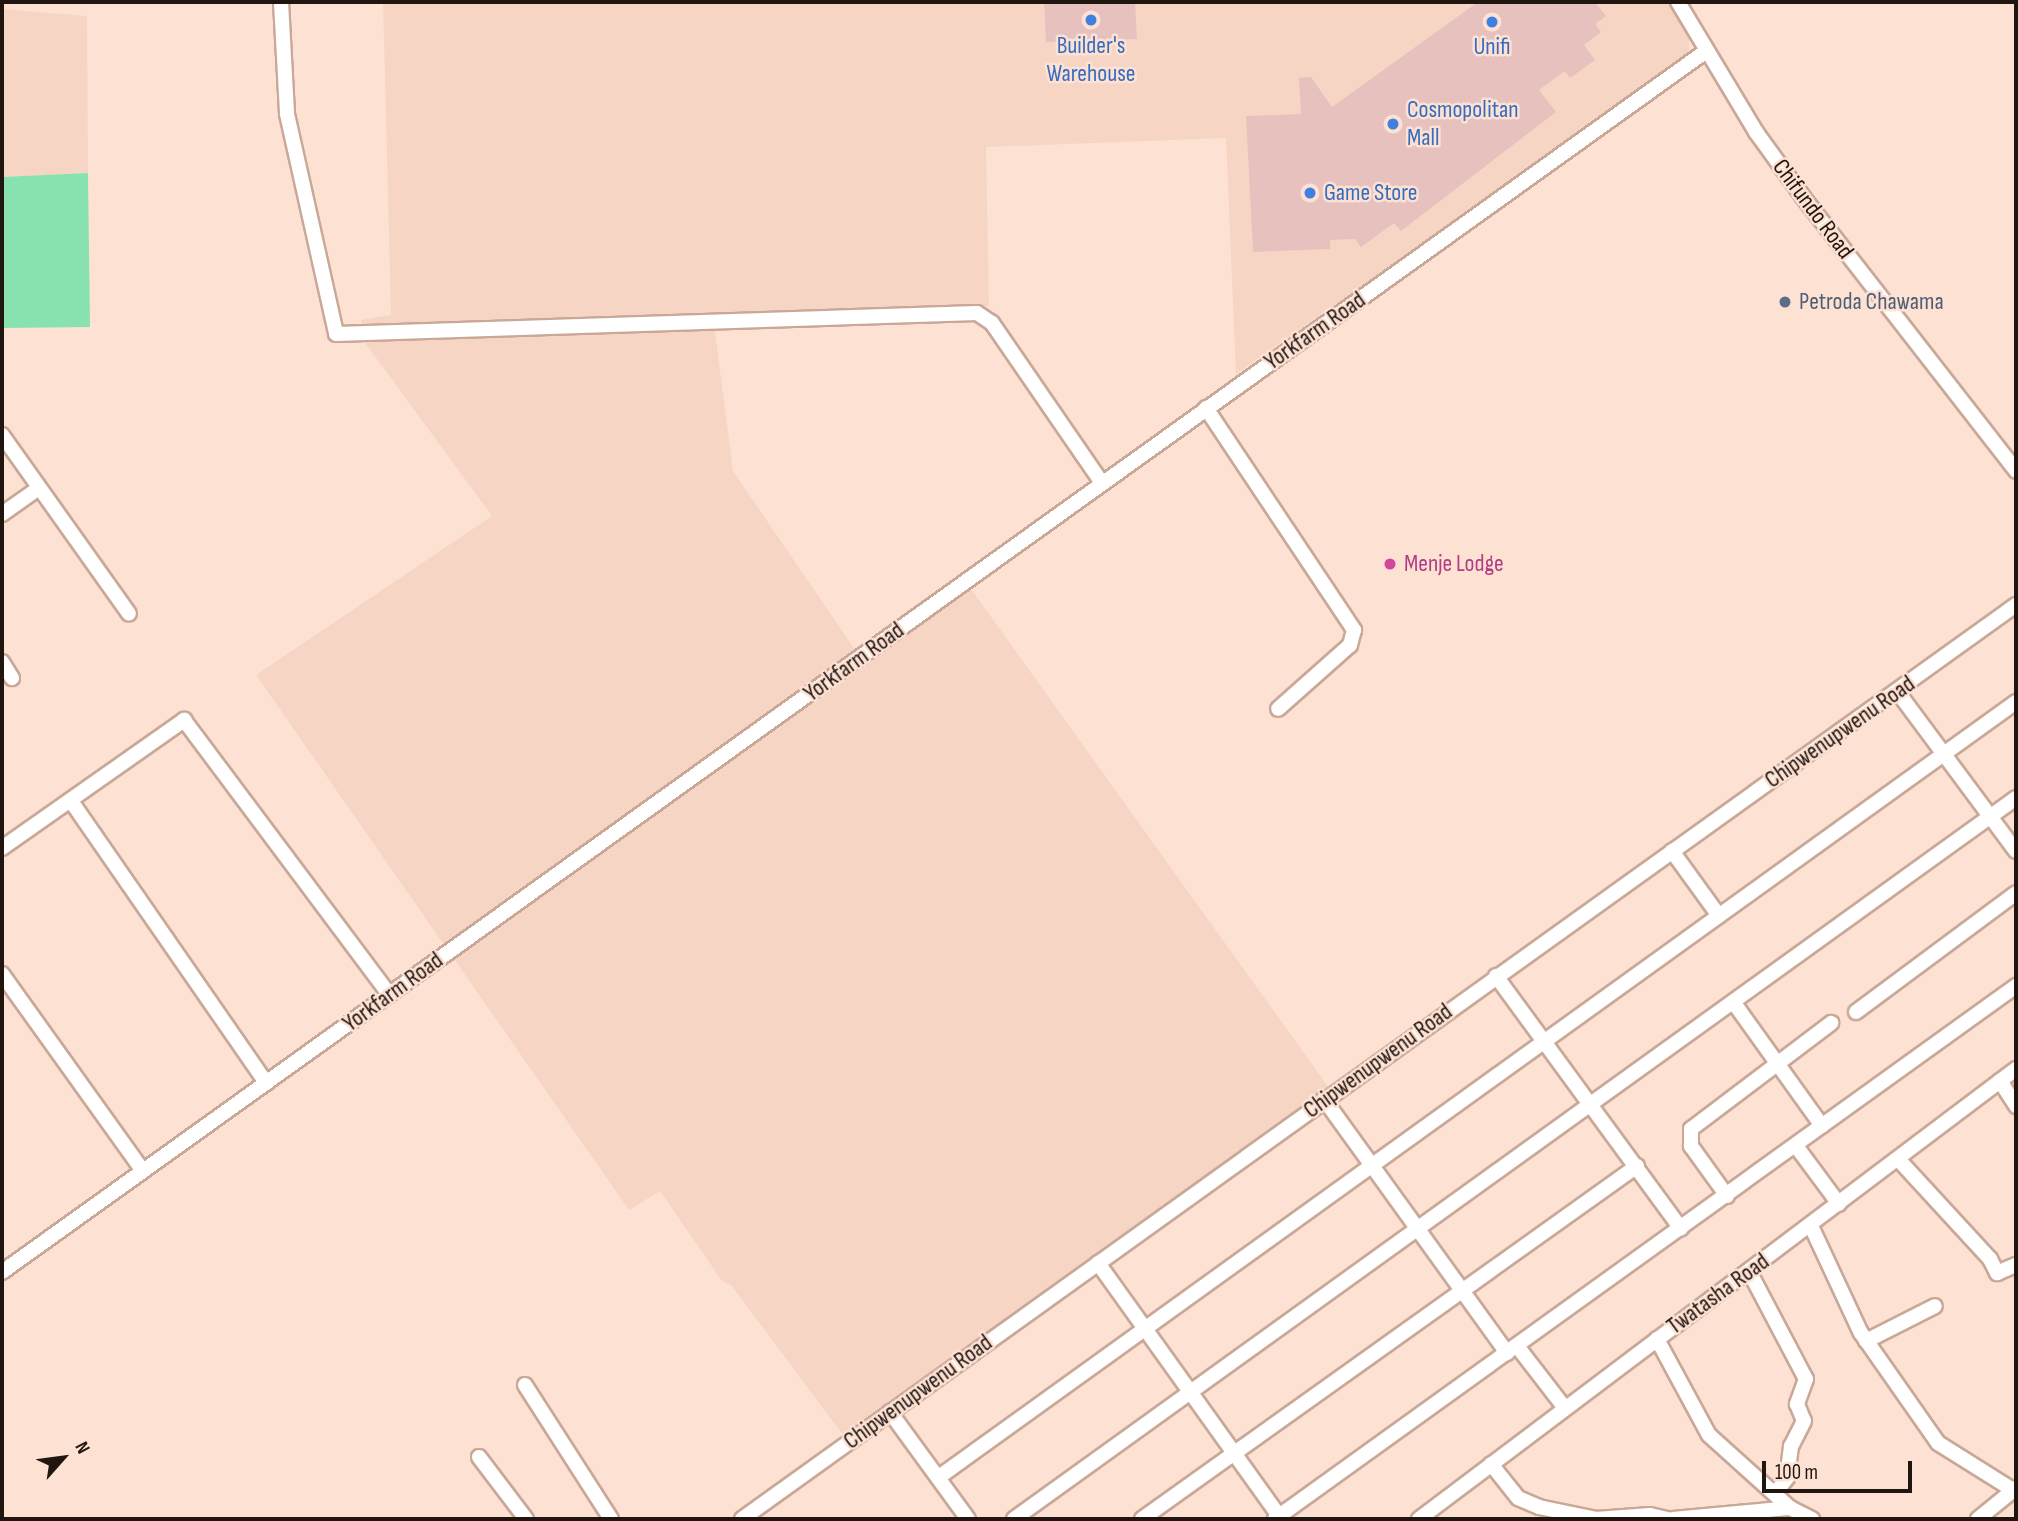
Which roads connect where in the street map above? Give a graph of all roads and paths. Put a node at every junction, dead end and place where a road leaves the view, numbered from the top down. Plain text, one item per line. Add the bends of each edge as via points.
1 (281, 2) edge
2 (1678, 2) edge
3 (1706, 51) junction
4 (1206, 408) junction
5 (2, 435) edge
6 (2016, 471) edge
7 (1102, 483) junction
8 (39, 488) junction
9 (2, 514) edge
10 (2016, 605) edge
11 (129, 614) dead end
12 (2, 662) edge
13 (12, 678) dead end
14 (1897, 691) junction
15 (2016, 702) edge
16 (1278, 709) dead end
17 (1943, 753) junction
18 (2016, 798) edge
19 (71, 801) junction
20 (1991, 816) junction
21 (2, 848) edge
22 (1672, 851) junction
23 (2016, 851) edge
24 (2016, 893) edge
25 (1719, 916) junction
26 (2, 975) edge
27 (1496, 976) junction
28 (2016, 986) edge
29 (389, 994) junction
30 (1734, 1003) junction
31 (1856, 1012) dead end
32 (1831, 1023) dead end
33 (1544, 1044) junction
34 (1775, 1063) junction
35 (2016, 1069) edge
36 (2000, 1081) junction
37 (266, 1083) junction
38 (1324, 1099) junction
39 (1590, 1104) junction
40 (2016, 1106) edge
41 (1822, 1126) junction
42 (1796, 1146) junction
43 (1898, 1158) junction
44 (1372, 1166) junction
45 (1637, 1166) junction
46 (143, 1171) junction
47 (1727, 1196) junction
48 (1839, 1204) junction
49 (1811, 1226) junction
50 (1417, 1228) junction
51 (1681, 1229) junction
52 (1098, 1263) junction
53 (2016, 1265) edge
54 (1749, 1271) junction
55 (2, 1272) edge
56 (1462, 1291) junction
57 (1935, 1306) dead end
58 (1145, 1328) junction
59 (1657, 1339) junction
60 (1866, 1341) junction
61 (1512, 1350) junction
62 (524, 1385) dead end
63 (1190, 1389) junction
64 (1565, 1408) junction
65 (890, 1412) junction
66 (1235, 1452) junction
67 (480, 1457) dead end
68 (1491, 1464) junction
69 (939, 1477) junction
70 (2016, 1490) edge
71 (1776, 1492) junction
72 (1790, 1508) junction
73 (1286, 1516) edge
74 (526, 1519) edge
75 (611, 1519) edge
76 (742, 1519) edge
77 (968, 1519) edge
78 (1014, 1519) edge
79 (1143, 1519) edge
80 (1419, 1519) edge
81 (1600, 1519) edge
82 (1670, 1519) edge
83 (1812, 1519) edge
84 (1978, 1519) edge

1 - 7 street via 287,114 336,334 977,313 992,323
2 - 3 street, Chifundo Road
3 - 4 street, Yorkfarm Road
3 - 6 street, Chifundo Road via 1809,206
4 - 7 street, Yorkfarm Road
4 - 16 street via 1354,630 1350,645
5 - 8 street
7 - 29 street, Yorkfarm Road
8 - 9 street
8 - 11 street
10 - 14 street, Chipwenupwenu Road
12 - 13 street
14 - 17 street
14 - 22 street, Chipwenupwenu Road
15 - 17 street
17 - 20 street
17 - 25 street
18 - 20 street
19 - 21 street
19 - 29 street via 179,721 188,722
19 - 37 street
20 - 23 street
20 - 30 street
22 - 25 street
22 - 27 street, Chipwenupwenu Road
24 - 31 street
25 - 33 street
26 - 46 street
27 - 33 street
27 - 38 street, Chipwenupwenu Road
28 - 41 street
29 - 37 street, Yorkfarm Road
30 - 34 street
30 - 39 street
32 - 34 street
33 - 39 street
33 - 44 street
34 - 41 street
34 - 47 street via 1689,1134 1691,1146
35 - 36 street, Twatasha Road
36 - 40 street
36 - 43 street, Twatasha Road
37 - 46 street, Yorkfarm Road
38 - 44 street
38 - 52 street, Chipwenupwenu Road
39 - 45 street
39 - 50 street
41 - 42 street
42 - 47 street
42 - 48 street
43 - 48 street, Twatasha Road
43 - 53 street via 1990,1259 1997,1273
44 - 50 street
44 - 58 street
45 - 51 street
45 - 56 street
46 - 55 street, Yorkfarm Road
47 - 51 street
48 - 49 street, Twatasha Road
49 - 54 street, Twatasha Road
49 - 60 street
50 - 56 street
50 - 63 street
51 - 61 street
52 - 58 street
52 - 65 street, Chipwenupwenu Road
54 - 59 street, Twatasha Road
54 - 71 street via 1806,1379 1797,1404 1804,1421 1791,1446 1787,1478
56 - 61 street
56 - 66 street
57 - 60 street
58 - 63 street
58 - 69 street
59 - 64 street, Twatasha Road
59 - 71 street via 1709,1435
60 - 70 street via 1938,1443
61 - 64 street
61 - 73 street
62 - 75 street
63 - 66 street
63 - 78 street
64 - 68 street, Twatasha Road
65 - 69 street
65 - 76 street, Chipwenupwenu Road
66 - 73 street
66 - 79 street
67 - 74 street
68 - 80 street, Twatasha Road
68 - 81 street via 1522,1500
69 - 77 street
70 - 84 street
71 - 72 street
72 - 82 street
72 - 83 street
81 - 82 street via 1650,1515

